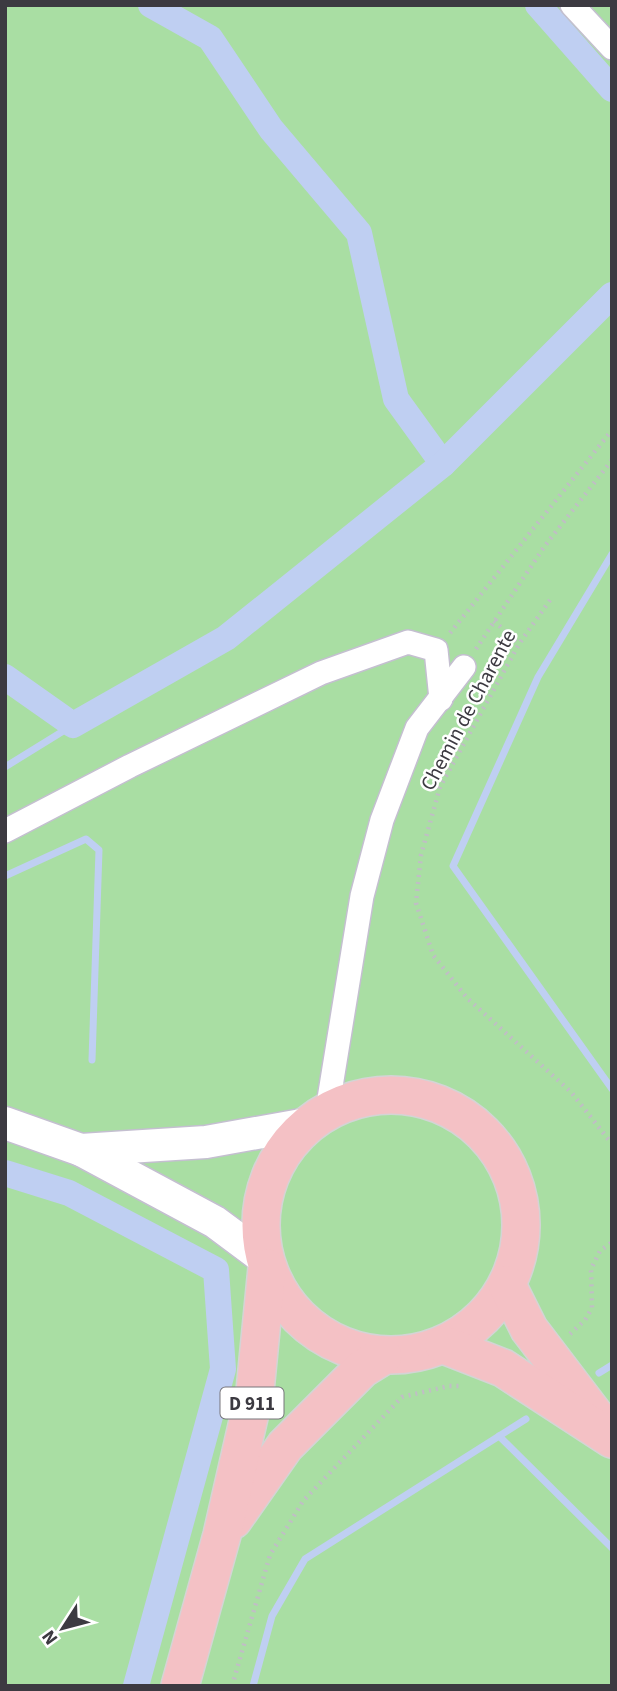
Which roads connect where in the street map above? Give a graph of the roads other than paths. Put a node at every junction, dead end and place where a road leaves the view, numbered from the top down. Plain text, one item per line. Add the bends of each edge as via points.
1 (572, 5) edge
2 (612, 48) edge
3 (464, 667) road end
4 (441, 699) junction
5 (5, 831) edge
6 (317, 1118) junction
7 (5, 1123) edge
8 (81, 1150) junction
9 (267, 1264) junction
10 (507, 1284) junction
11 (444, 1345) junction
12 (383, 1356) junction
13 (612, 1438) edge
14 (222, 1535) junction
15 (180, 1686) edge

1 - 2 street
3 - 4 street
4 - 5 street via 436,650 408,642 321,673
4 - 6 street via 417,728 382,820
6 - 8 main road via 206,1142
6 - 9 main road via 280,1156 264,1194 260,1215
6 - 10 main road via 346,1102 367,1097 410,1096 450,1109 469,1121 485,1135 509,1170 520,1210 519,1248
7 - 8 main road
8 - 9 main road via 215,1222
9 - 12 main road via 285,1302 312,1329 346,1348
9 - 14 main road, D 911 via 254,1391
10 - 11 main road via 480,1320
10 - 13 main road via 529,1329
11 - 12 main road via 414,1354
11 - 13 main road via 503,1368
12 - 14 main road, D 911 via 362,1369 285,1446
14 - 15 main road, D 911

